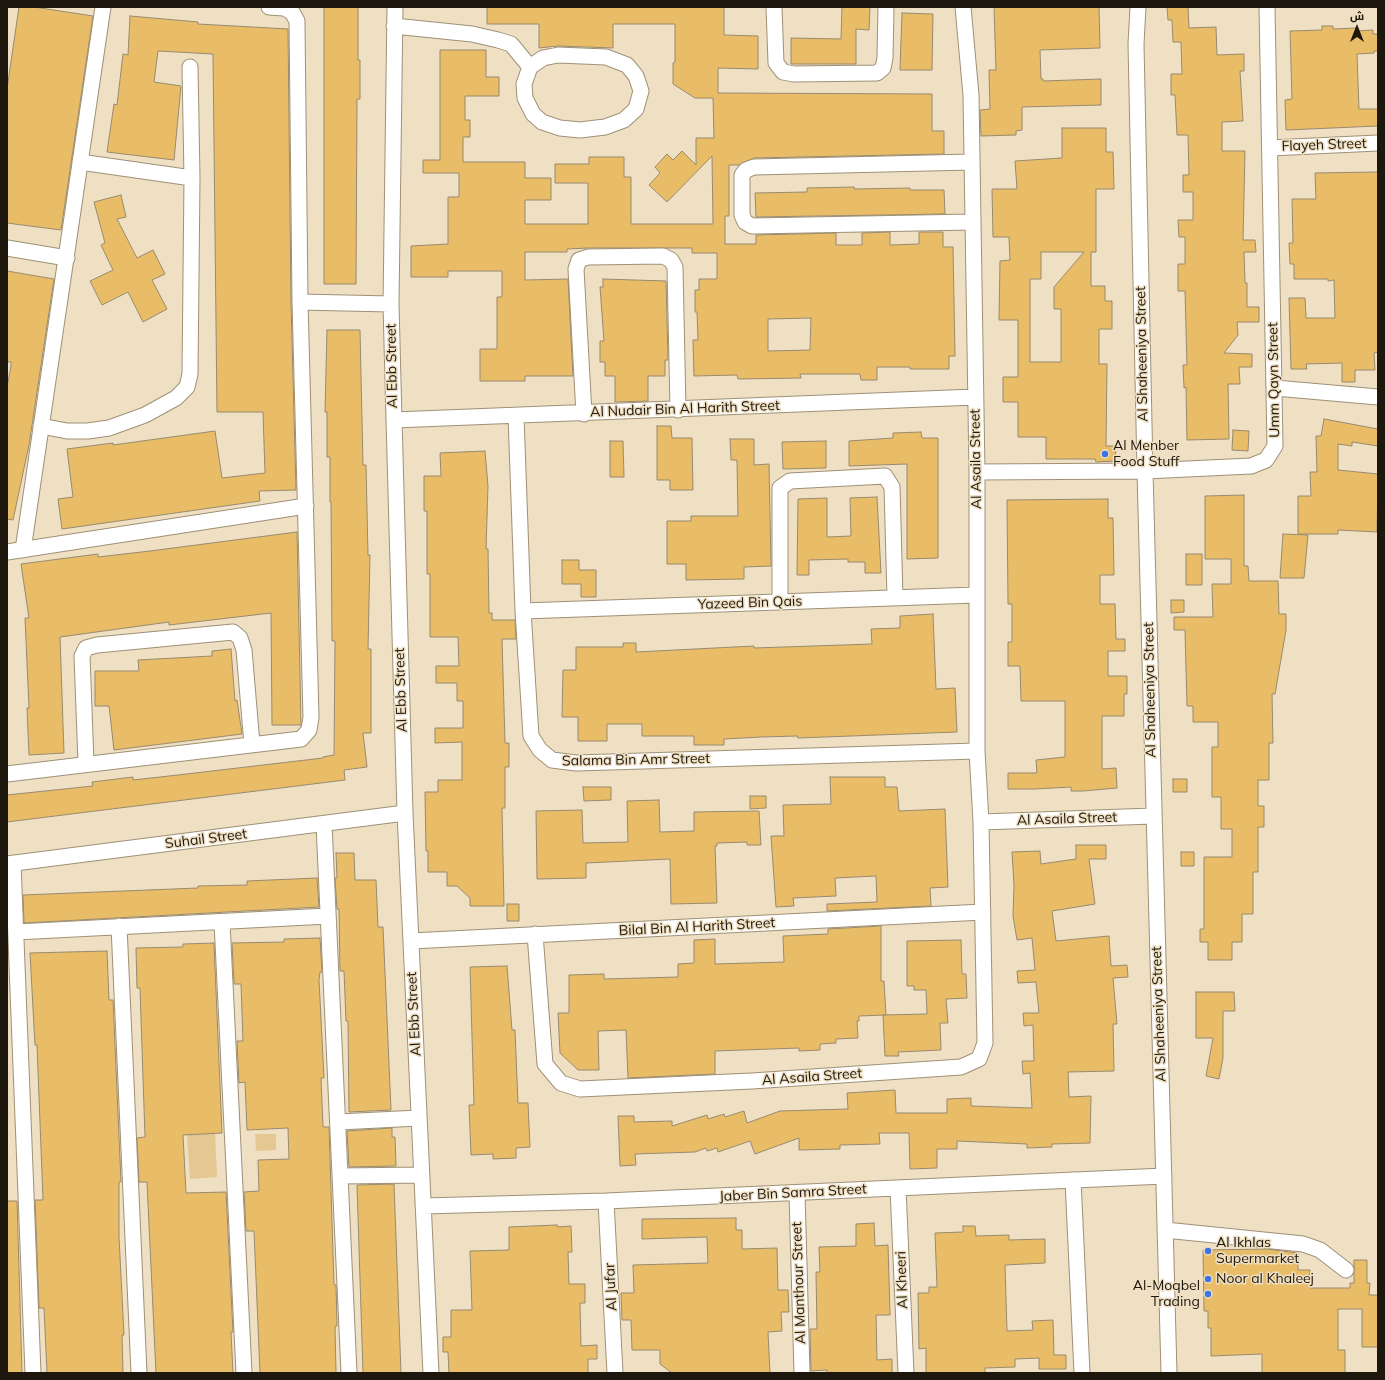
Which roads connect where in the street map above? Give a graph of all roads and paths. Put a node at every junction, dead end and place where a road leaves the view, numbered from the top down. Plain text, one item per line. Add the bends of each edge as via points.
1 (103, 7) edge
2 (269, 7) edge
3 (395, 7) edge
4 (774, 7) edge
5 (886, 7) edge
6 (963, 7) edge
7 (1138, 7) edge
8 (1267, 7) edge
9 (394, 26) junction
10 (190, 67) dead end
11 (530, 67) junction
12 (1378, 143) edge
13 (1270, 148) junction
14 (80, 162) junction
15 (972, 162) junction
16 (192, 178) junction
17 (973, 222) junction
18 (7, 248) edge
19 (67, 258) junction
20 (300, 302) junction
21 (391, 304) junction
22 (1275, 388) junction
23 (976, 397) junction
24 (1378, 397) edge
25 (678, 410) junction
26 (584, 414) junction
27 (516, 416) junction
28 (394, 420) junction
29 (41, 426) junction
30 (1144, 471) junction
31 (977, 472) junction
32 (306, 506) junction
33 (23, 550) junction
34 (7, 552) edge
35 (976, 595) junction
36 (895, 598) junction
37 (780, 602) junction
38 (523, 611) junction
39 (252, 744) junction
40 (977, 751) junction
41 (86, 763) junction
42 (7, 774) edge
43 (405, 813) junction
44 (1153, 816) junction
45 (981, 822) junction
46 (324, 824) junction
47 (10, 864) edge
48 (983, 912) junction
49 (328, 916) junction
50 (222, 922) junction
51 (119, 926) junction
52 (16, 932) junction
53 (535, 934) junction
54 (410, 941) junction
55 (419, 1118) junction
56 (338, 1122) junction
57 (421, 1175) junction
58 (340, 1176) junction
59 (1164, 1176) junction
60 (1073, 1180) junction
61 (898, 1188) junction
62 (797, 1193) junction
63 (606, 1201) junction
64 (423, 1206) junction
65 (1165, 1230) junction
66 (1346, 1270) dead end
67 (32, 1373) edge
68 (140, 1373) edge
69 (244, 1373) edge
70 (349, 1373) edge
71 (431, 1373) edge
72 (615, 1373) edge
73 (802, 1373) edge
74 (906, 1373) edge
75 (1082, 1373) edge
76 (1169, 1373) edge

1 - 14 street
2 - 20 street via 284,8 292,12 297,20
3 - 9 street, Al Ebb Street
4 - 5 street via 776,63 783,72 794,74 876,73 883,68
6 - 15 street, Al Asaila Street via 971,95
7 - 30 street, Al Shaheeniya Street via 1136,44
8 - 13 street, Umm Qayn Street
9 - 11 street via 472,34 498,40 511,44
9 - 21 street, Al Ebb Street
10 - 16 street
11 - 11 street via 524,84 524,98 533,114 542,122 560,128 580,130 605,127 624,120 636,109 641,91 636,76 627,65 606,57 558,55 543,58
12 - 13 street, Flayeh Street
13 - 22 street, Umm Qayn Street
14 - 16 street
14 - 19 street
15 - 17 street, Al Asaila Street
15 - 17 street via 754,167 742,175 742,215 745,222 752,226
16 - 29 street via 190,374 187,387 176,398 145,415 109,428 68,432
17 - 23 street, Al Asaila Street
18 - 19 street
19 - 29 street
20 - 21 street
20 - 32 street
21 - 28 street, Al Ebb Street
22 - 24 street
22 - 30 street, Umm Qayn Street via 1275,446 1266,460 1251,466
23 - 25 street, Al Nudair Bin Al Harith Street
23 - 31 street, Al Asaila Street
25 - 26 street, Al Nudair Bin Al Harith Street
25 - 26 street via 675,267 672,260 663,256 588,257 579,260 576,269
26 - 27 street, Al Nudair Bin Al Harith Street
27 - 28 street, Al Nudair Bin Al Harith Street
27 - 38 street, Salama Bin Amr Street
28 - 43 street, Al Ebb Street
29 - 33 street
30 - 31 street, Umm Qayn Street
30 - 44 street, Al Shaheeniya Street
31 - 35 street, Al Asaila Street
32 - 33 street
32 - 39 street via 311,717 309,730 301,740
33 - 34 street
35 - 36 street, Yazeed Bin Qais
35 - 40 street, Al Asaila Street
36 - 37 street, Yazeed Bin Qais
36 - 37 street via 892,487 885,476 790,481 780,488
37 - 38 street, Yazeed Bin Qais
38 - 40 street, Salama Bin Amr Street via 531,736 540,750 552,760 576,763
39 - 41 street
39 - 41 street via 244,650 240,638 233,632 97,645 86,648 82,656
40 - 45 street, Al Asaila Street
41 - 42 street
43 - 46 street, Suhail Street
43 - 54 street, Al Ebb Street
44 - 45 street, Al Asaila Street
44 - 59 street, Al Shaheeniya Street
45 - 48 street, Al Asaila Street
46 - 47 street, Suhail Street
46 - 49 street
47 - 52 street
48 - 53 street, Bilal Bin Al Harith Street
48 - 53 street, Al Asaila Street via 985,1043 979,1059 961,1067 744,1081 580,1089 561,1083 545,1064
49 - 50 street
49 - 56 street
50 - 51 street
50 - 69 street
51 - 52 street
51 - 68 street
52 - 67 street
53 - 54 street, Bilal Bin Al Harith Street
54 - 55 street, Al Ebb Street
55 - 56 street
55 - 57 street, Al Ebb Street
56 - 58 street
57 - 58 street
57 - 64 street, Al Ebb Street
58 - 70 street
59 - 60 street, Jaber Bin Samra Street
59 - 65 street, Al Shaheeniya Street
60 - 61 street, Jaber Bin Samra Street
60 - 75 street
61 - 62 street, Jaber Bin Samra Street
61 - 74 street, Al Kheeri
62 - 63 street, Jaber Bin Samra Street
62 - 73 street, Al Manthour Street
63 - 64 street, Jaber Bin Samra Street
63 - 72 street, Al Jufar
64 - 71 street, Al Ebb Street
65 - 66 street via 1303,1244 1324,1252
65 - 76 street, Al Shaheeniya Street

